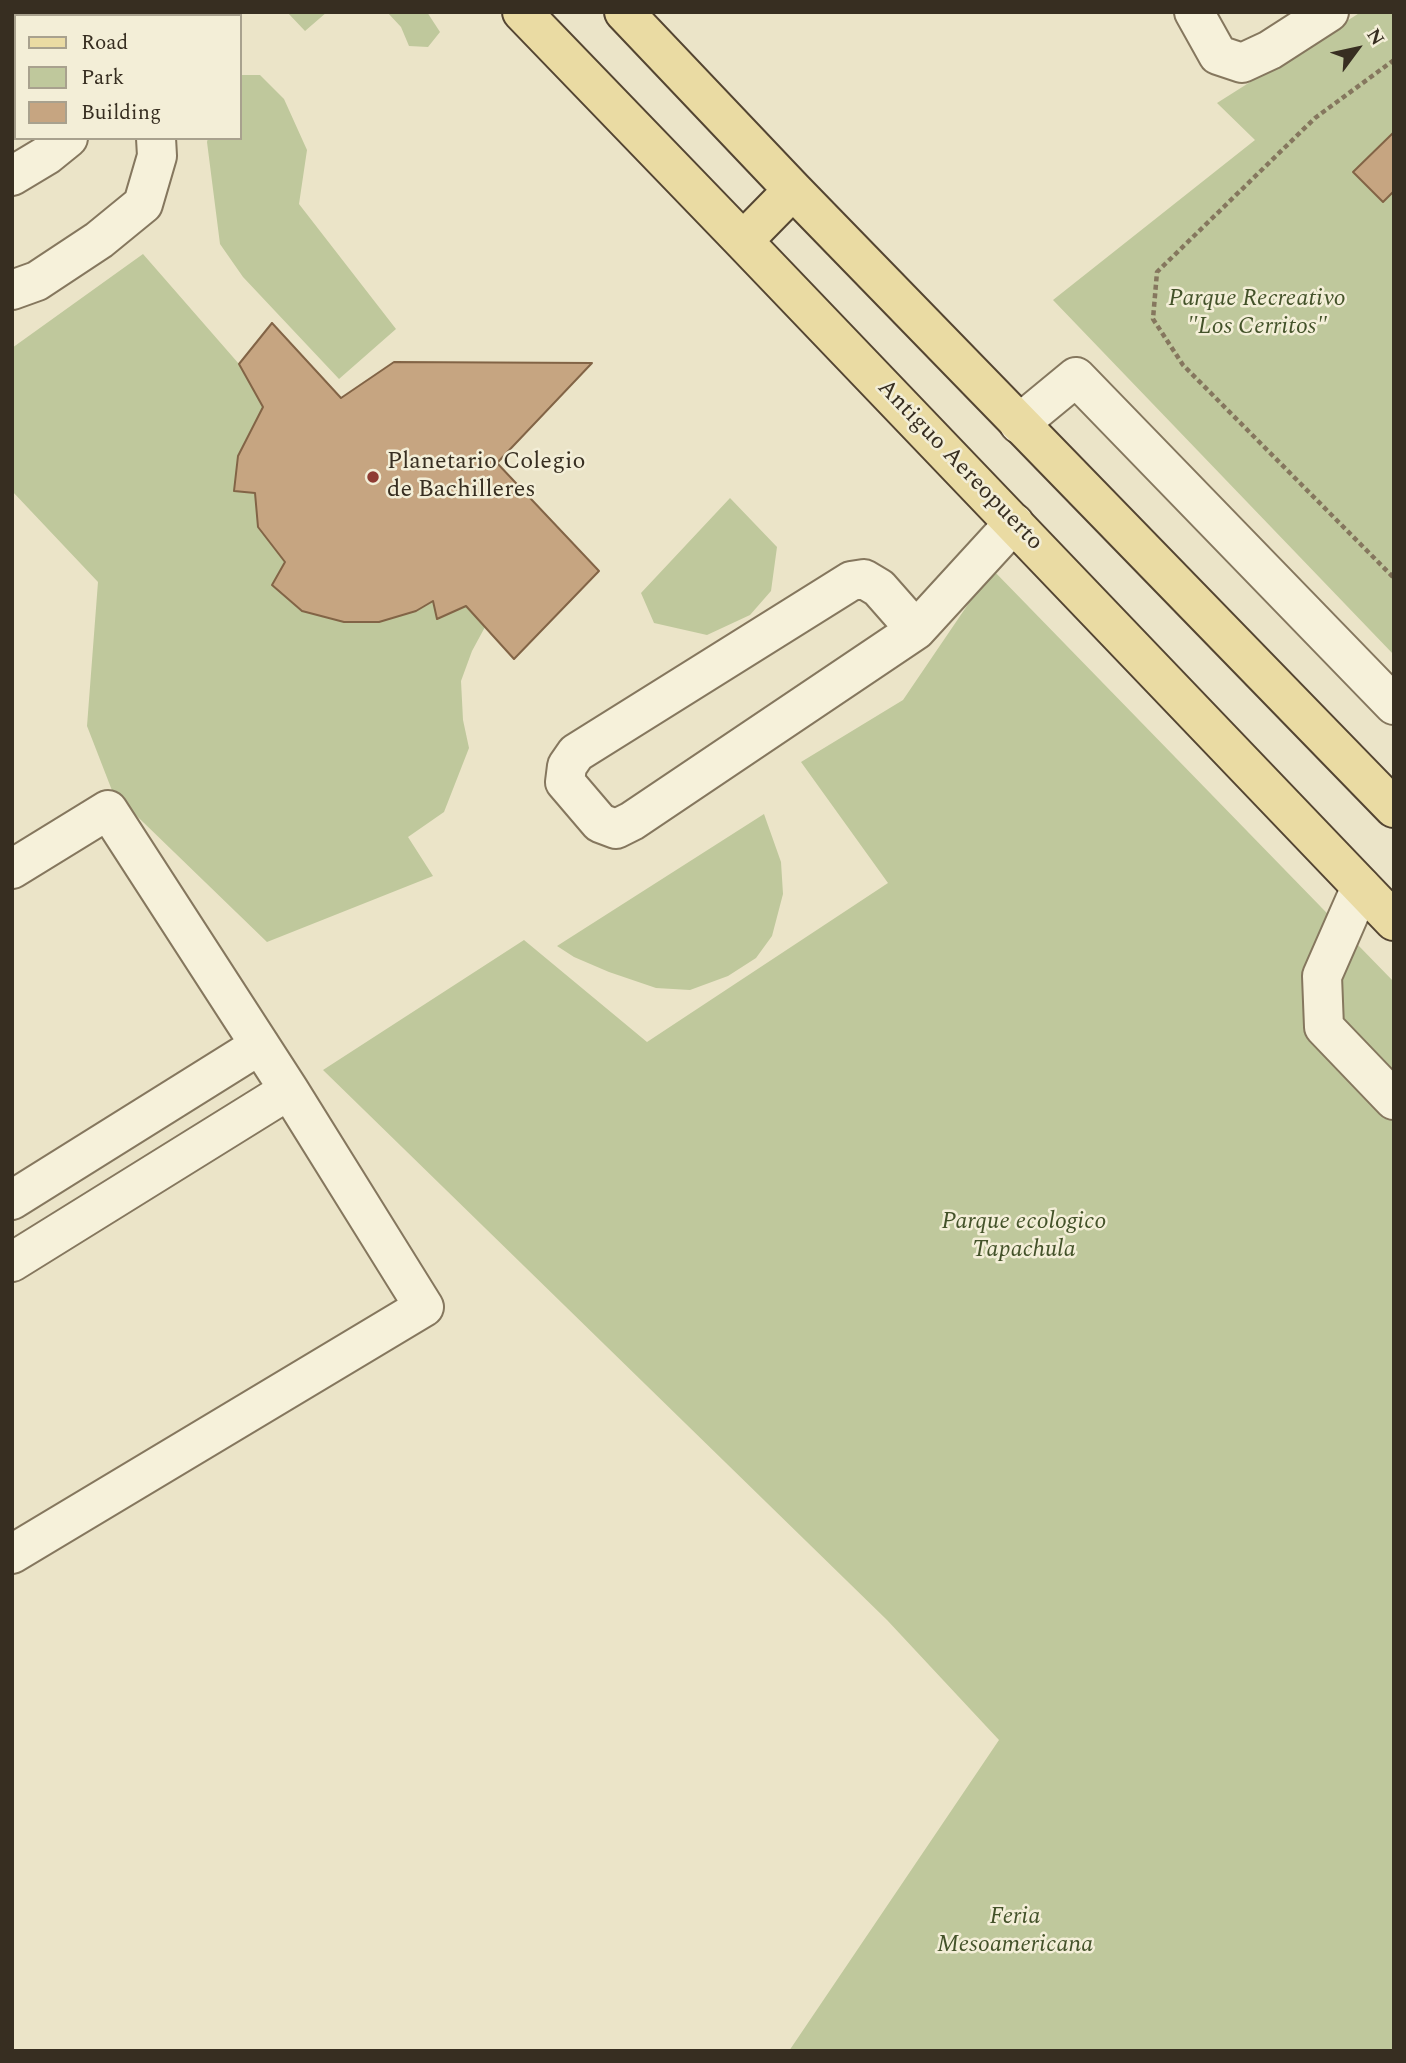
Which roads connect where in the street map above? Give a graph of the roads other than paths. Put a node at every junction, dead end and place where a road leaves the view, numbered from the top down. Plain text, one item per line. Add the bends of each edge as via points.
1 (522, 12) edge
2 (624, 12) edge
3 (1194, 12) edge
4 (1329, 12) edge
5 (66, 140) edge
6 (156, 140) edge
7 (12, 176) edge
8 (793, 190) junction
9 (743, 241) junction
10 (12, 290) edge
11 (1019, 424) junction
12 (1014, 523) junction
13 (916, 630) junction
14 (1394, 705) edge
15 (1394, 808) edge
16 (12, 869) edge
17 (1361, 887) junction
18 (1394, 921) edge
19 (260, 1045) junction
20 (289, 1090) junction
21 (1394, 1100) edge
22 (12, 1200) edge
23 (12, 1262) edge
24 (12, 1554) edge

1 - 9 main road, Antiguo Aereopuerto
2 - 8 main road
3 - 4 street via 1218,55 1242,63
5 - 7 street
6 - 10 street via 157,156 143,204 37,281
8 - 9 main road
8 - 11 main road
9 - 12 main road, Antiguo Aereopuerto
11 - 14 street via 1076,377
11 - 15 main road
12 - 13 street
12 - 17 main road, Antiguo Aereopuerto
13 - 13 street via 615,829 600,822 565,782 567,766 576,753 851,581 864,579 879,588
16 - 19 street via 108,810
17 - 18 main road, Antiguo Aereopuerto
17 - 21 street via 1322,976 1324,1027
19 - 20 street
19 - 22 street
20 - 23 street
20 - 24 street via 424,1307

